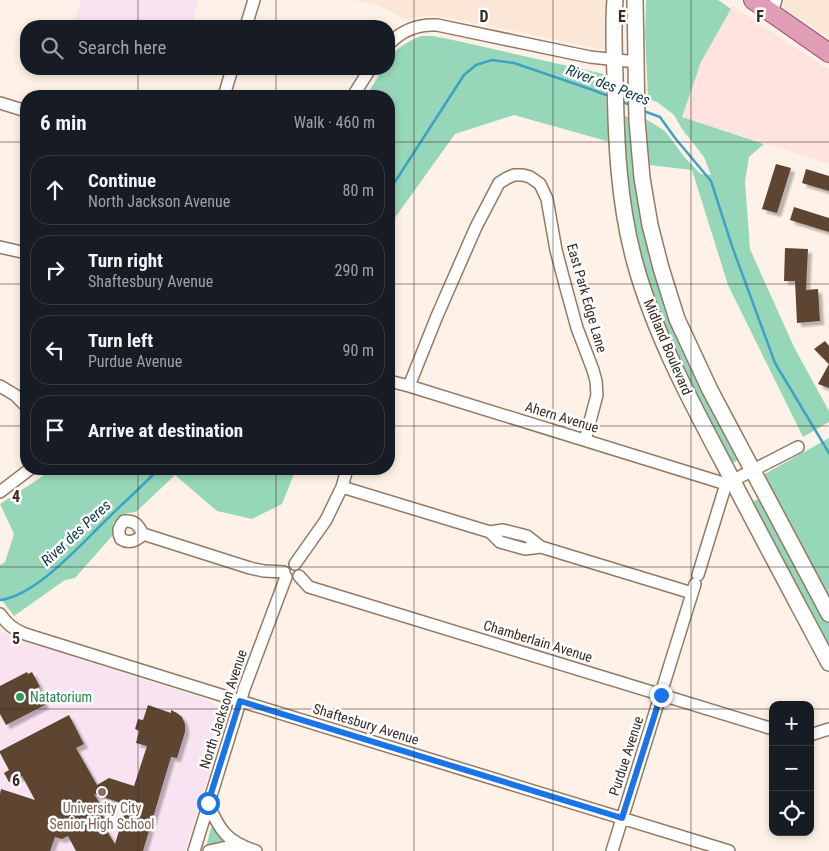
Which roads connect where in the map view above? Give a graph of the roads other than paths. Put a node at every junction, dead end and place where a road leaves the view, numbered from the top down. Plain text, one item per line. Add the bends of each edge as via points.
1 (254, 0) edge
2 (615, 0) edge
3 (635, 0) edge
4 (753, 0) edge
5 (774, 6) edge
6 (248, 20) edge
7 (395, 39) edge
8 (829, 53) edge
9 (615, 60) junction
10 (636, 62) junction
11 (230, 75) edge
12 (366, 75) edge
13 (226, 90) edge
14 (357, 90) edge
15 (0, 103) edge
16 (20, 109) edge
17 (0, 247) edge
18 (20, 252) edge
19 (395, 382) edge
20 (0, 386) edge
21 (409, 386) junction
22 (20, 400) edge
23 (585, 440) junction
24 (798, 446) dead end
25 (752, 470) junction
26 (22, 475) edge
27 (345, 475) edge
28 (729, 482) junction
29 (342, 487) junction
30 (0, 492) edge
31 (143, 534) dead end
32 (295, 564) junction
33 (285, 575) junction
34 (299, 576) junction
35 (695, 584) junction
36 (829, 614) edge
37 (2, 616) edge
38 (829, 663) edge
39 (661, 695) junction
40 (240, 701) junction
41 (769, 728) edge
42 (829, 729) edge
43 (814, 734) edge
44 (208, 803) junction
45 (622, 818) junction
46 (242, 847) junction
47 (194, 851) edge
48 (209, 851) edge
49 (256, 851) edge
50 (612, 851) edge
51 (729, 851) edge

1 - 6 street
2 - 9 main road, Midland Boulevard
3 - 10 main road, Midland Boulevard
4 - 5 main road
5 - 8 main road
7 - 9 street via 417,26 437,25
9 - 10 street
9 - 28 main road, Midland Boulevard via 619,170 624,216 635,262 663,343
10 - 25 main road, Midland Boulevard via 642,178 661,268 677,319
11 - 13 street
12 - 14 street
15 - 16 street
17 - 18 street
19 - 21 street, Ahern Avenue
20 - 22 street
21 - 23 street, Ahern Avenue
21 - 23 street, East Park Edge Lane via 476,227 499,183 514,175 530,177 540,184 547,199 570,304 596,381 597,395
23 - 28 street, Ahern Avenue
24 - 25 street
25 - 28 street
25 - 36 main road, Midland Boulevard
26 - 30 street
27 - 29 street
28 - 35 street, Purdue Avenue
28 - 38 main road, Midland Boulevard
29 - 32 street via 326,520
29 - 35 street via 490,532 503,530 527,536 541,547
31 - 33 street via 250,568
32 - 33 street via 285,568
32 - 34 street via 300,570
33 - 34 street via 290,580
33 - 40 street, North Jackson Avenue
34 - 39 street, Chamberlain Avenue via 309,587
35 - 39 street, Purdue Avenue
37 - 40 street, Shaftesbury Avenue via 9,626 25,634
39 - 41 street, Chamberlain Avenue
39 - 45 street, Purdue Avenue
40 - 44 street, North Jackson Avenue
40 - 45 street, Shaftesbury Avenue
42 - 43 street
44 - 46 street via 224,833
44 - 47 street, North Jackson Avenue
45 - 50 street, Purdue Avenue
45 - 51 street, Shaftesbury Avenue
46 - 48 street
46 - 49 street

